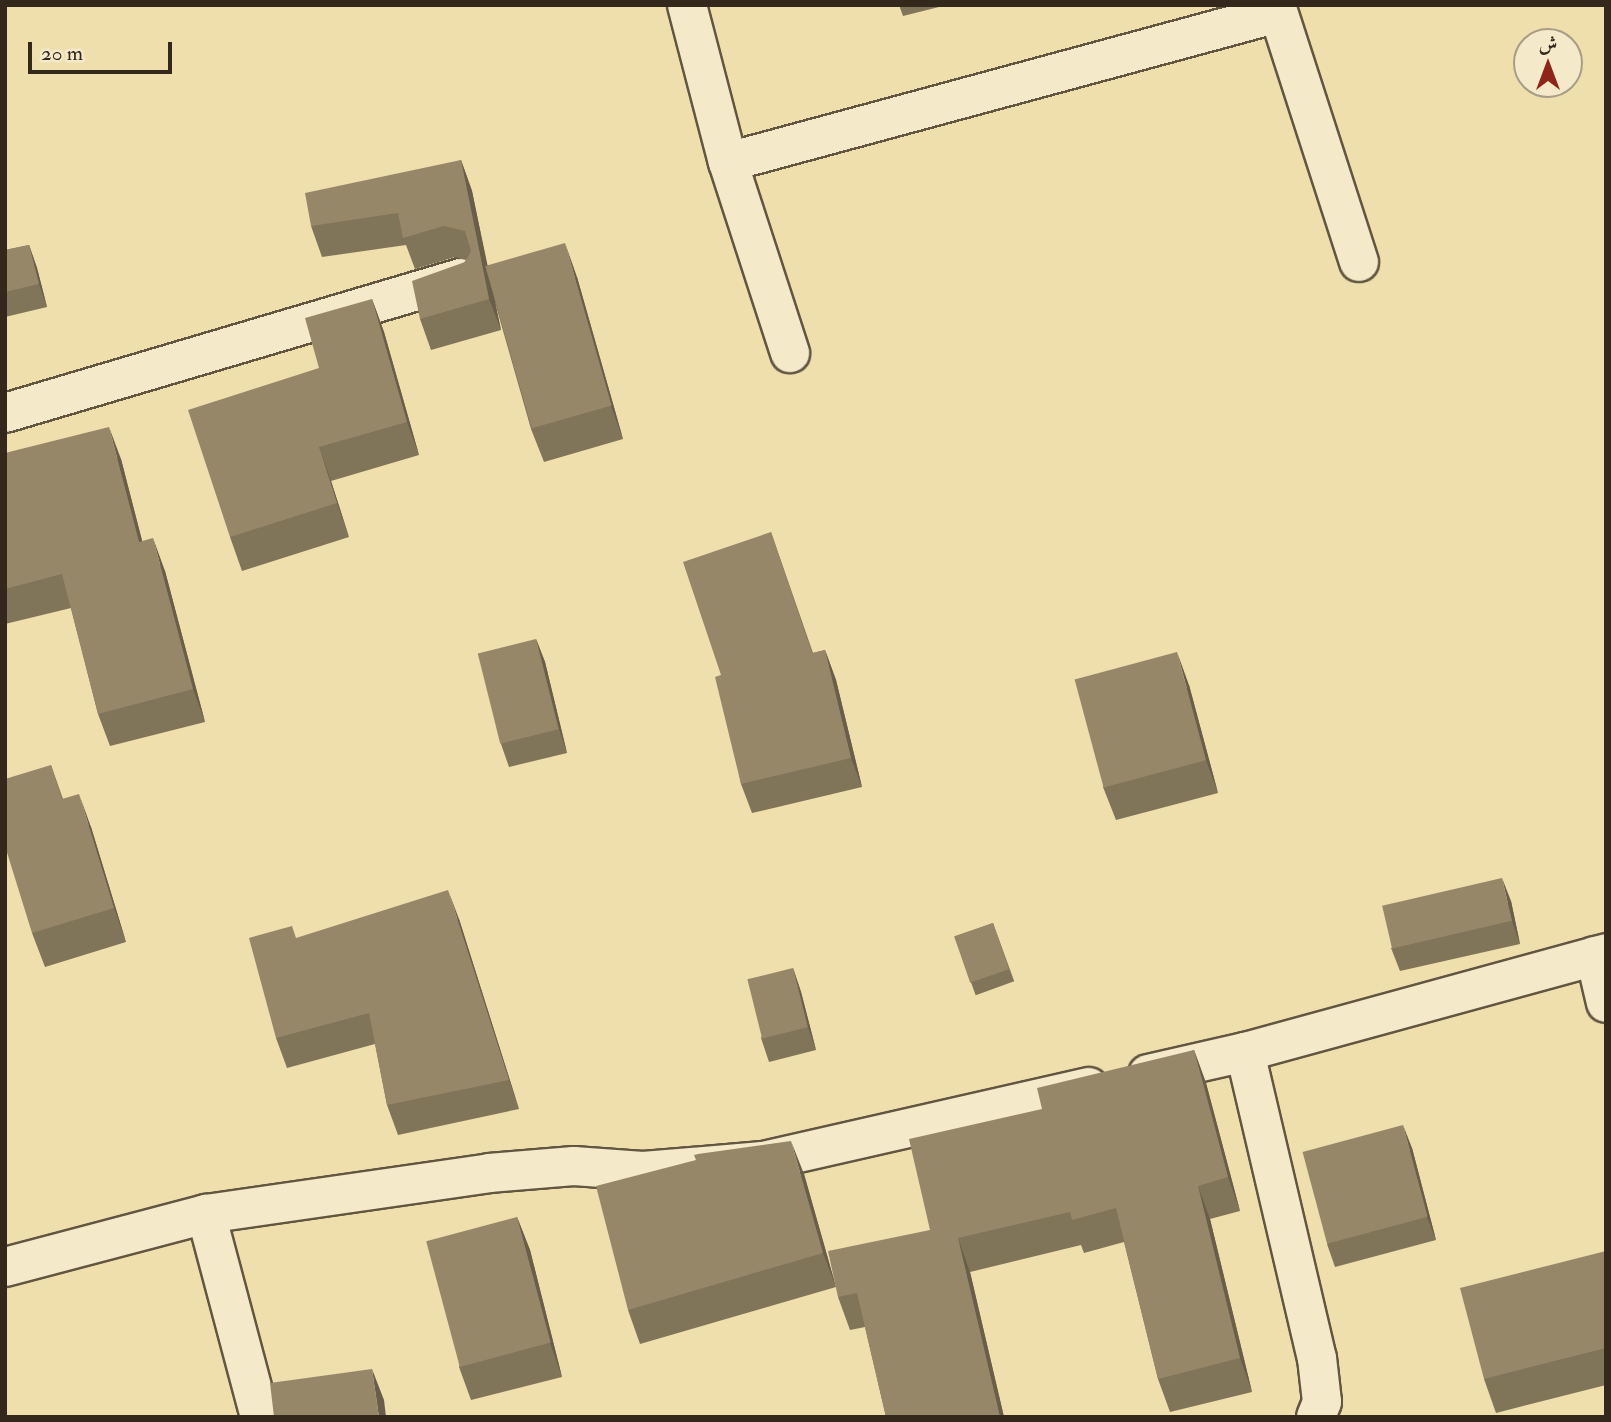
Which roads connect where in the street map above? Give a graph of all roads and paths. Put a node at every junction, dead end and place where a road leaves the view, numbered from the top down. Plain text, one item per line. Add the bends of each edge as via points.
1 (687, 5) edge
2 (1277, 9) edge
3 (729, 162) junction
4 (1359, 262) dead end
5 (461, 278) edge
6 (790, 353) dead end
7 (5, 413) edge
8 (1600, 955) edge
9 (1606, 1003) edge
10 (1245, 1052) junction
11 (206, 1214) junction
12 (5, 1267) edge
13 (260, 1417) edge
14 (1316, 1417) edge

1 - 3 street
2 - 3 street
2 - 4 street
3 - 6 street
5 - 7 street
8 - 9 street
8 - 10 street
10 - 11 street via 763,1161 643,1171 574,1166 489,1173
10 - 14 street via 1317,1357 1322,1402
11 - 12 street
11 - 13 street

